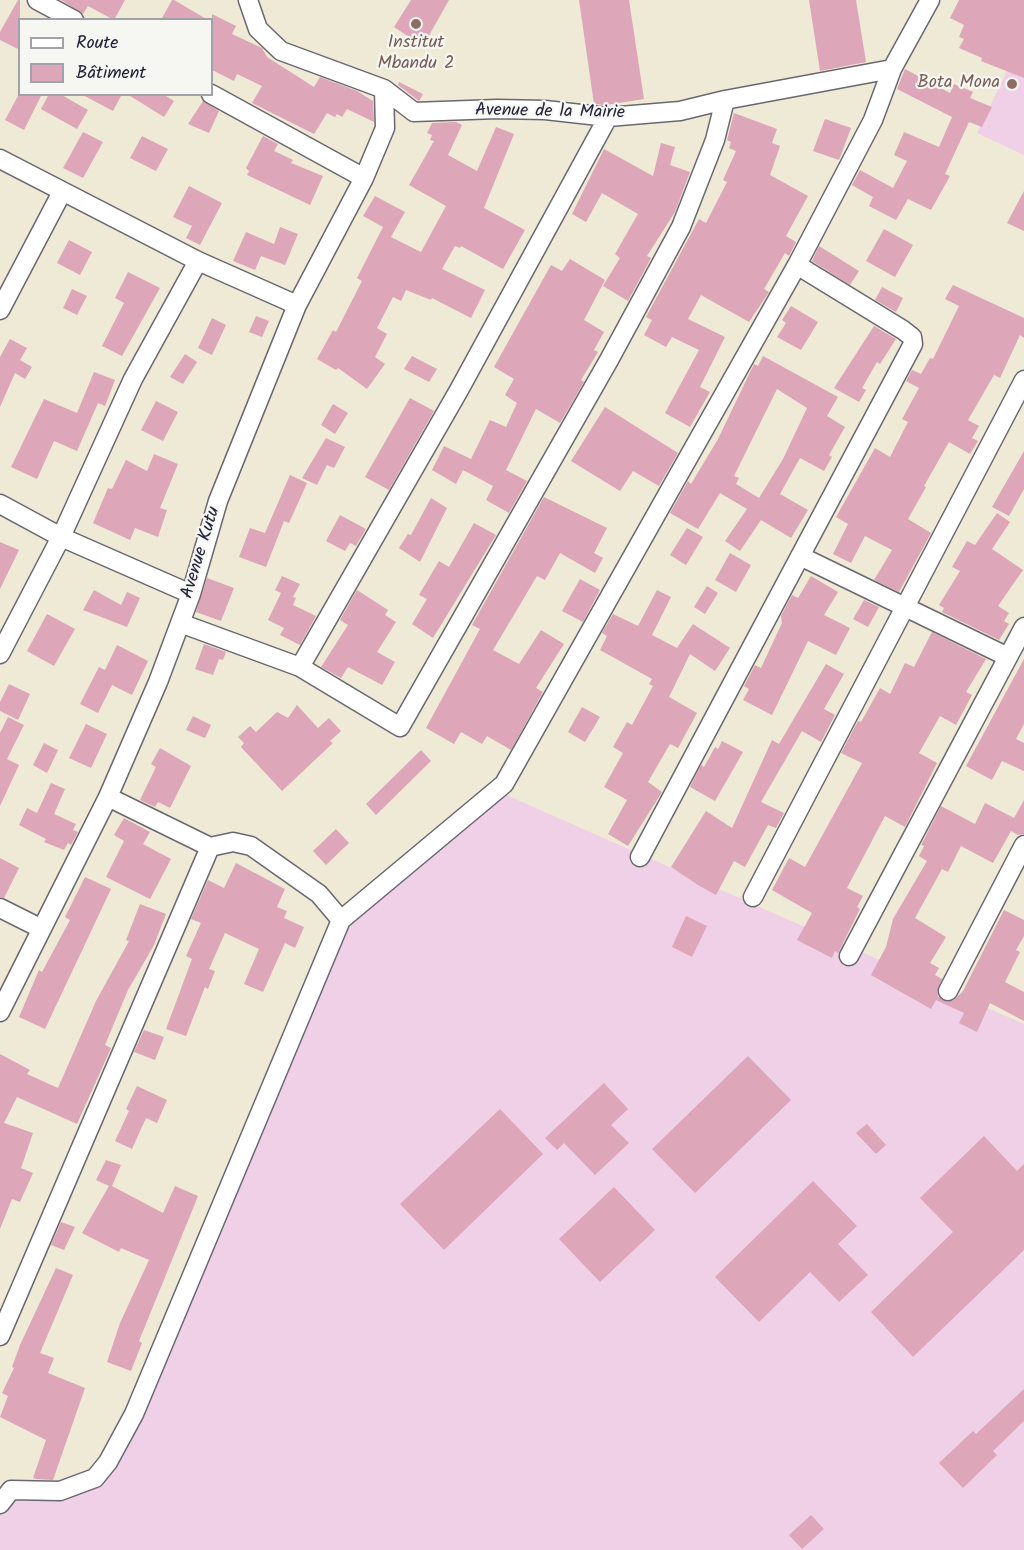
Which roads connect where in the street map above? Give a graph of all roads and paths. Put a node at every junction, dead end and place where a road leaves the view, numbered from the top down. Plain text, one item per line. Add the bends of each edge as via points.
1 (37, 0) edge
2 (248, 0) edge
3 (930, 0) edge
4 (70, 18) edge
5 (892, 69) junction
6 (384, 89) junction
7 (213, 95) edge
8 (725, 100) junction
9 (608, 117) junction
10 (0, 159) edge
11 (364, 178) junction
12 (62, 192) junction
13 (198, 261) junction
14 (797, 265) junction
15 (297, 305) junction
16 (0, 310) edge
17 (1024, 380) edge
18 (0, 504) edge
19 (61, 537) junction
20 (800, 556) junction
21 (191, 594) junction
22 (906, 607) junction
23 (180, 623) junction
24 (1024, 627) edge
25 (0, 654) edge
26 (1008, 657) junction
27 (300, 667) junction
28 (108, 797) junction
29 (1024, 845) edge
30 (210, 847) junction
31 (640, 857) dead end
32 (753, 897) dead end
33 (0, 908) edge
34 (341, 920) junction
35 (40, 928) junction
36 (849, 956) dead end
37 (948, 991) dead end
38 (0, 1012) edge
39 (0, 1336) edge
40 (0, 1503) edge

1 - 4 street
2 - 6 street, Avenue de la Mairie via 258,29 281,51
3 - 5 street
5 - 8 street, Avenue de la Mairie
5 - 14 street via 873,120
6 - 9 street, Avenue de la Mairie via 414,112 545,110
6 - 11 street, Avenue Kutu via 385,128
7 - 11 street
8 - 9 street, Avenue de la Mairie via 680,111
8 - 27 street via 715,140 681,227 400,727
9 - 27 street via 459,390
10 - 12 street
11 - 15 street, Avenue Kutu
12 - 13 street
12 - 16 street
13 - 15 street
13 - 19 street via 133,379
14 - 20 street via 912,337 912,344
14 - 34 street via 504,784
15 - 21 street, Avenue Kutu via 218,501
17 - 22 street
18 - 19 street
19 - 21 street
19 - 25 street
20 - 22 street
20 - 31 street
21 - 23 street, Avenue Kutu
22 - 26 street
22 - 32 street
23 - 27 street
23 - 28 street, Avenue Kutu via 159,682
24 - 26 street
26 - 36 street
28 - 30 street
28 - 35 street, Avenue Kutu
29 - 37 street
30 - 34 street via 233,842 251,846 319,894
30 - 39 street
33 - 35 street
34 - 40 street via 134,1414 108,1462 95,1478 60,1491 11,1490
35 - 38 street, Avenue Kutu

